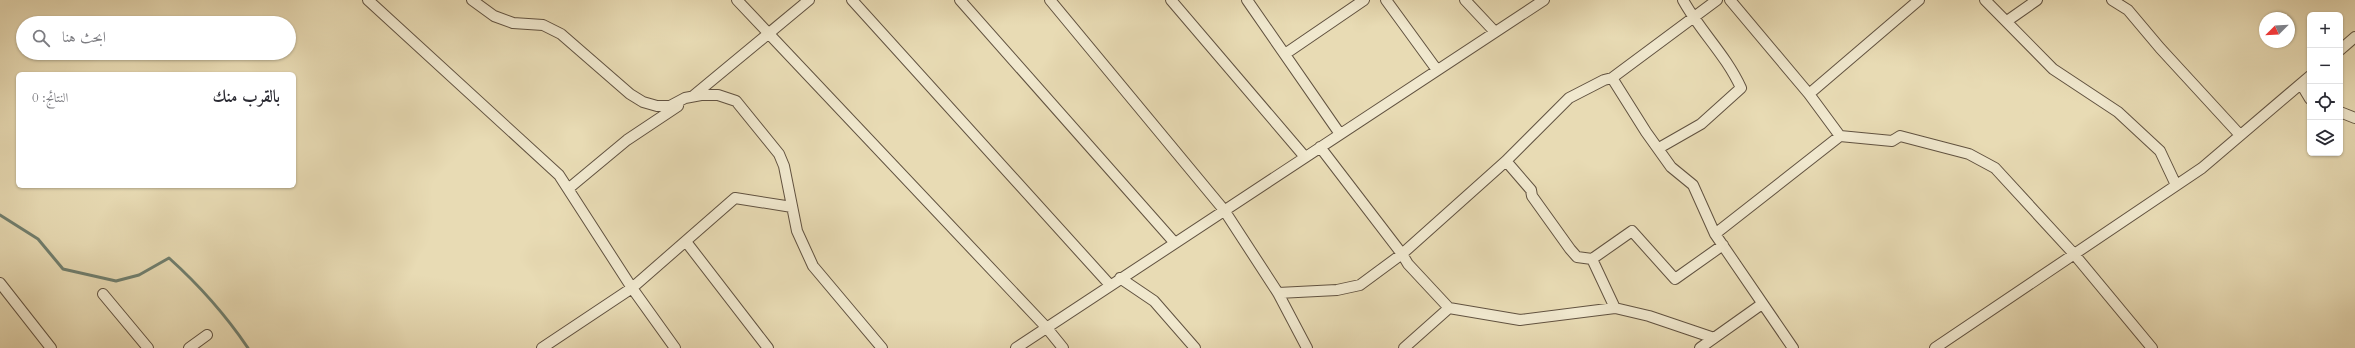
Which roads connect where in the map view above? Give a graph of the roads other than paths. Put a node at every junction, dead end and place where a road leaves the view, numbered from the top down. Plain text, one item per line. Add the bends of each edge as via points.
1 (368, 0) edge
2 (472, 0) edge
3 (737, 0) edge
4 (809, 0) edge
5 (852, 0) edge
6 (960, 0) edge
7 (1050, 0) edge
8 (1171, 0) edge
9 (1247, 0) edge
10 (1364, 0) edge
11 (1386, 0) edge
12 (1465, 0) edge
13 (1544, 0) edge
14 (1683, 0) edge
15 (1717, 0) edge
16 (1730, 0) edge
17 (1919, 0) edge
18 (1984, 0) edge
19 (2037, 0) edge
20 (2112, 0) edge
21 (1907, 4) edge
22 (1693, 18) junction
23 (2007, 21) junction
24 (1495, 32) junction
25 (769, 34) junction
26 (2355, 37) edge
27 (2342, 48) edge
28 (1285, 54) junction
29 (1437, 70) junction
30 (1612, 78) junction
31 (2307, 79) edge
32 (2301, 84) junction
33 (1809, 94) junction
34 (2307, 94) edge
35 (692, 96) junction
36 (2343, 113) edge
37 (2355, 118) edge
38 (1340, 134) junction
39 (2240, 135) junction
40 (1840, 136) junction
41 (1320, 147) junction
42 (1659, 148) junction
43 (1305, 157) junction
44 (1506, 161) junction
45 (2176, 186) junction
46 (568, 189) junction
47 (792, 207) junction
48 (1224, 210) junction
49 (1715, 234) junction
50 (687, 242) junction
51 (1174, 242) junction
52 (1723, 246) junction
53 (1402, 254) junction
54 (2074, 254) junction
55 (1592, 259) junction
56 (1120, 278) junction
57 (0, 283) edge
58 (1110, 285) junction
59 (632, 288) junction
60 (1278, 293) junction
61 (103, 294) dead end
62 (1762, 304) junction
63 (1450, 308) junction
64 (1615, 308) junction
65 (1046, 327) junction
66 (207, 335) dead end
67 (1714, 338) junction
68 (51, 348) edge
69 (148, 348) edge
70 (189, 348) edge
71 (542, 348) edge
72 (675, 348) edge
73 (768, 348) edge
74 (882, 348) edge
75 (1016, 348) edge
76 (1063, 348) edge
77 (1195, 348) edge
78 (1307, 348) edge
79 (1404, 348) edge
80 (1700, 348) edge
81 (1793, 348) edge
82 (1935, 348) edge
83 (2152, 348) edge

1 - 46 street via 559,175
2 - 35 street via 494,16 513,23 543,25 561,34 630,94 643,102 670,106
3 - 25 street
4 - 25 street
5 - 58 street
6 - 51 street
7 - 48 street
8 - 43 street
9 - 28 street
10 - 28 street
11 - 29 street
12 - 24 street
13 - 24 street
14 - 22 street
15 - 22 street
16 - 33 street
17 - 21 street
18 - 23 street
19 - 23 street
20 - 39 street via 2128,10
21 - 33 street
22 - 30 street
22 - 42 street via 1732,69 1741,88 1701,124
23 - 45 street via 2053,69 2118,112 2160,151
24 - 29 street
25 - 35 street
25 - 65 street
26 - 27 street
28 - 38 street
29 - 38 street
30 - 42 street
30 - 44 street via 1569,98
31 - 32 street
32 - 34 street
32 - 39 street
33 - 40 street
35 - 46 street via 627,140
35 - 47 street via 718,96 736,101 779,154
36 - 37 street
38 - 41 street
39 - 45 street via 2202,168
40 - 49 street
40 - 54 street via 1892,141 1900,136 1969,154 1995,168
41 - 43 street
41 - 53 street
42 - 49 street via 1671,167 1693,185
43 - 48 street
44 - 53 street
44 - 55 street via 1531,190 1532,196 1577,257
45 - 54 street
46 - 59 street
47 - 50 street via 735,198
47 - 74 street via 801,242 813,266
48 - 51 street
48 - 60 street
49 - 52 street
50 - 59 street
50 - 73 street
51 - 56 street
52 - 55 street via 1675,279 1632,231
52 - 62 street
53 - 60 street via 1360,285 1337,290
53 - 63 street via 1408,264
54 - 82 street
54 - 83 street
55 - 64 street
56 - 58 street
56 - 77 street via 1154,301
57 - 68 street
58 - 65 street
59 - 71 street
59 - 72 street
60 - 78 street
61 - 69 street
62 - 67 street
62 - 81 street
63 - 64 street via 1520,320
63 - 79 street
64 - 67 street via 1649,316
65 - 75 street
65 - 76 street
66 - 70 street
67 - 80 street

